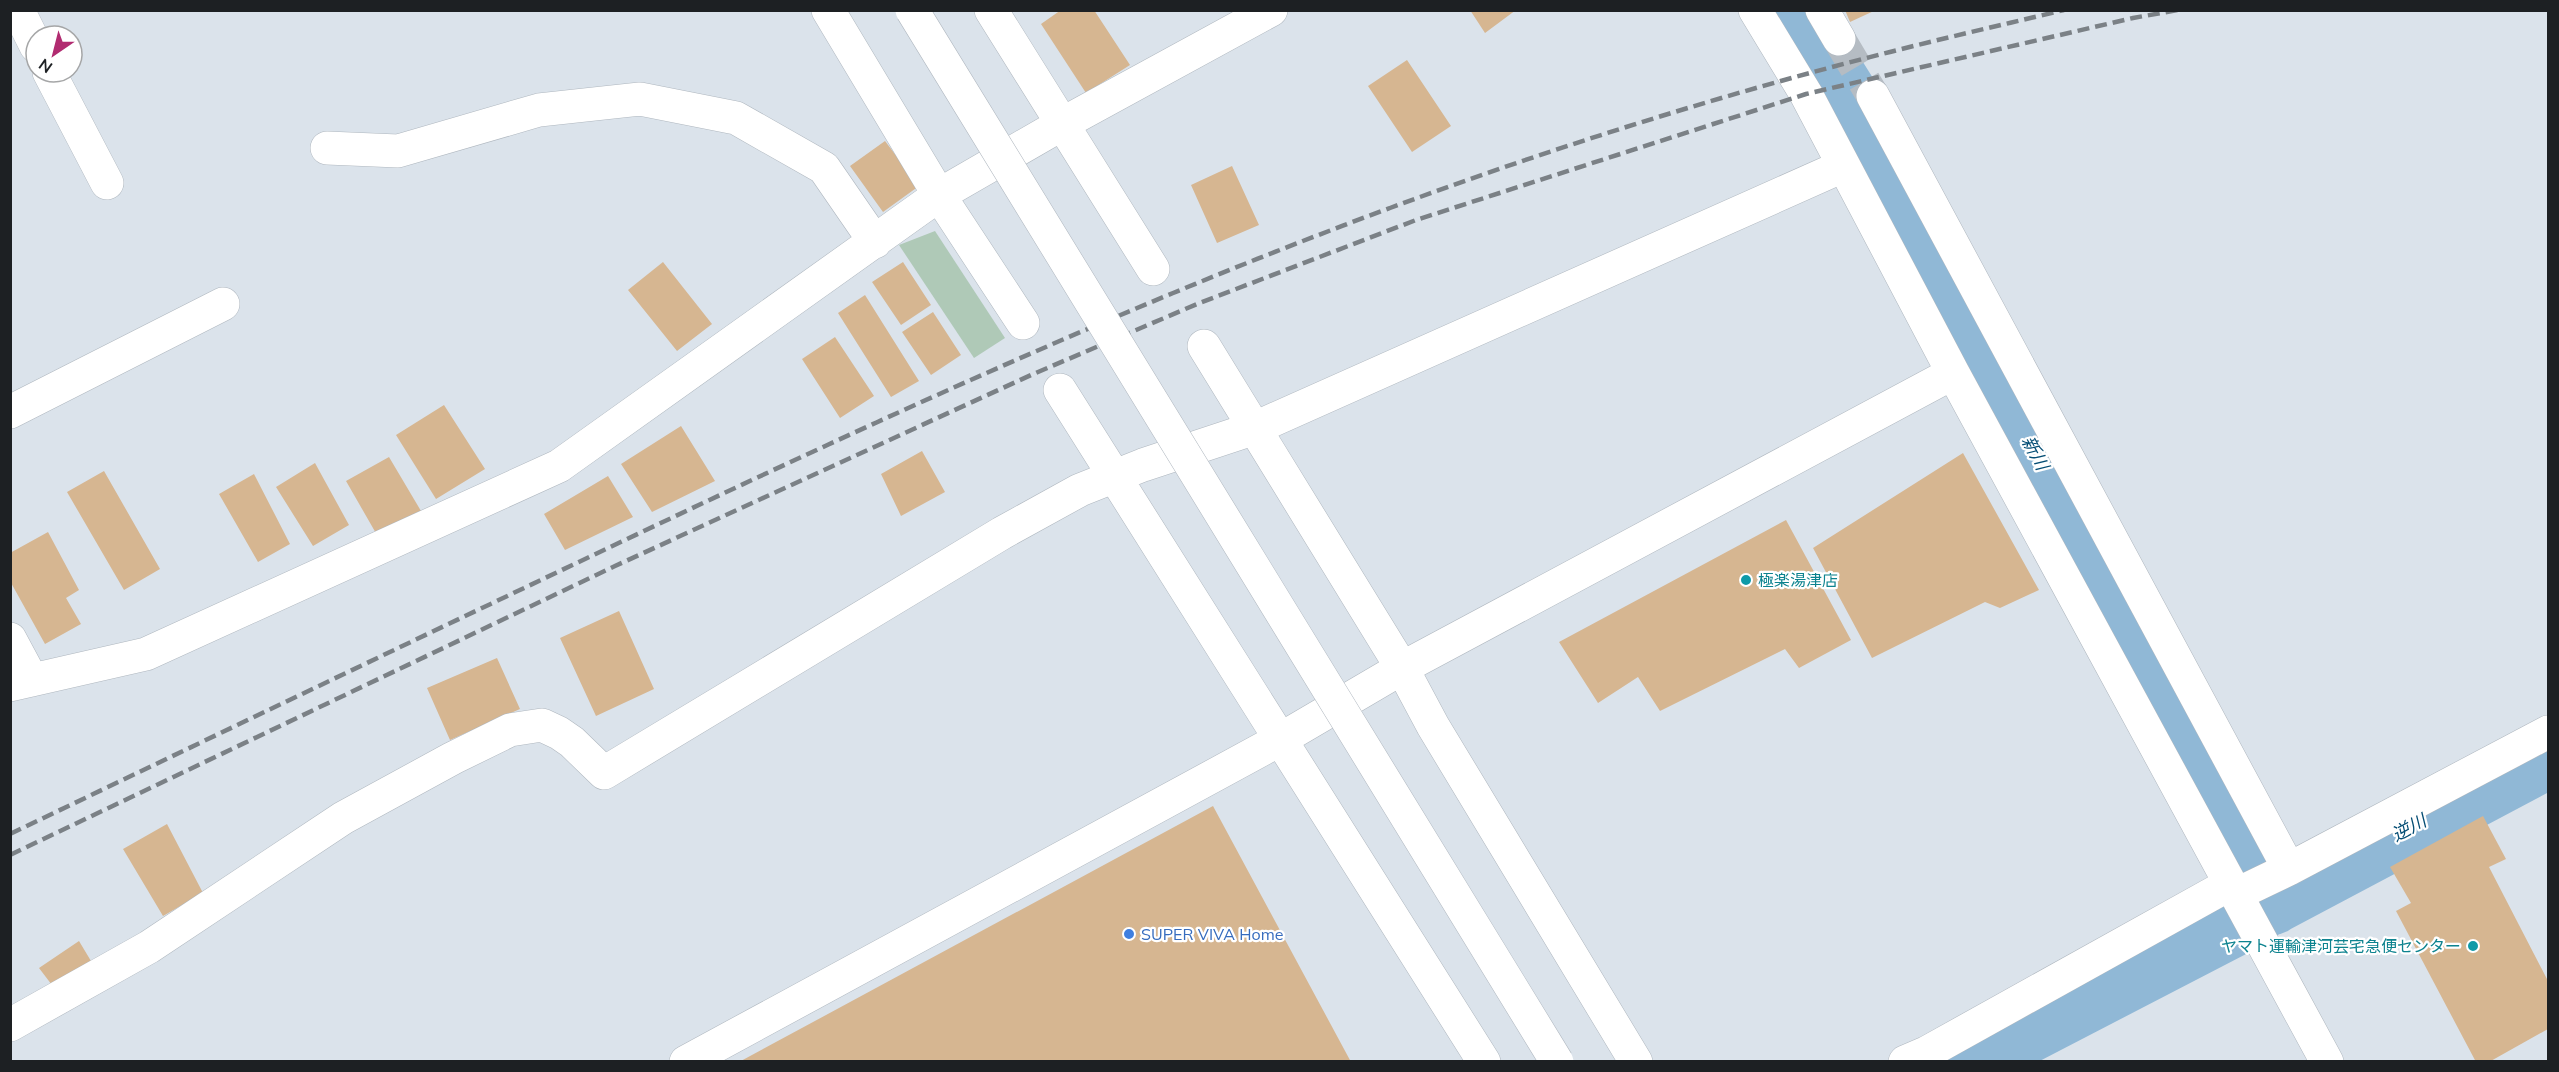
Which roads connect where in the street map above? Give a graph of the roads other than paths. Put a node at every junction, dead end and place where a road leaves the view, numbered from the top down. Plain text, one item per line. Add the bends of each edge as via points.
1 (18, 10) edge
2 (828, 10) edge
3 (912, 10) edge
4 (991, 10) edge
5 (1271, 10) edge
6 (1755, 10) edge
7 (1822, 10) edge
8 (25, 24) edge
9 (1839, 39) tunnel mouth
10 (55, 84) edge
11 (1873, 96) tunnel mouth
12 (1062, 124) junction
13 (327, 148) dead end
14 (1843, 166) junction
15 (107, 183) dead end
16 (939, 195) junction
17 (875, 242) junction
18 (1153, 269) dead end
19 (223, 304) dead end
20 (1023, 323) dead end
21 (1204, 346) dead end
22 (1953, 373) junction
23 (1060, 390) dead end
24 (10, 412) edge
25 (1255, 428) junction
26 (1113, 478) junction
27 (10, 639) edge
28 (1402, 668) junction
29 (21, 682) edge
30 (2548, 732) edge
31 (1281, 740) junction
32 (2285, 871) junction
33 (2239, 889) junction
34 (10, 1025) edge
35 (686, 1062) edge
36 (1484, 1062) edge
37 (1557, 1062) edge
38 (1636, 1062) edge
39 (1905, 1062) edge
40 (2327, 1062) edge

1 - 8 street
2 - 16 street
3 - 37 street, bridge
4 - 12 street
5 - 12 street
6 - 14 street via 1806,94
7 - 9 street
10 - 15 street
11 - 32 street
12 - 16 street
12 - 18 street
13 - 17 street via 398,151 539,110 640,99 736,118 824,168
14 - 22 street
14 - 25 street
16 - 17 street
16 - 20 street
17 - 29 street via 558,466 146,654
19 - 24 street
21 - 25 street
22 - 28 street
22 - 33 street
23 - 26 street
25 - 26 street
25 - 28 street
26 - 31 street
26 - 34 street via 1080,490 1002,533 604,774 572,742 542,726 510,730 453,758 343,818 149,947
27 - 29 street
28 - 31 street
28 - 38 street
30 - 32 street
31 - 35 street
31 - 36 street
32 - 33 street
33 - 39 street
33 - 40 street

